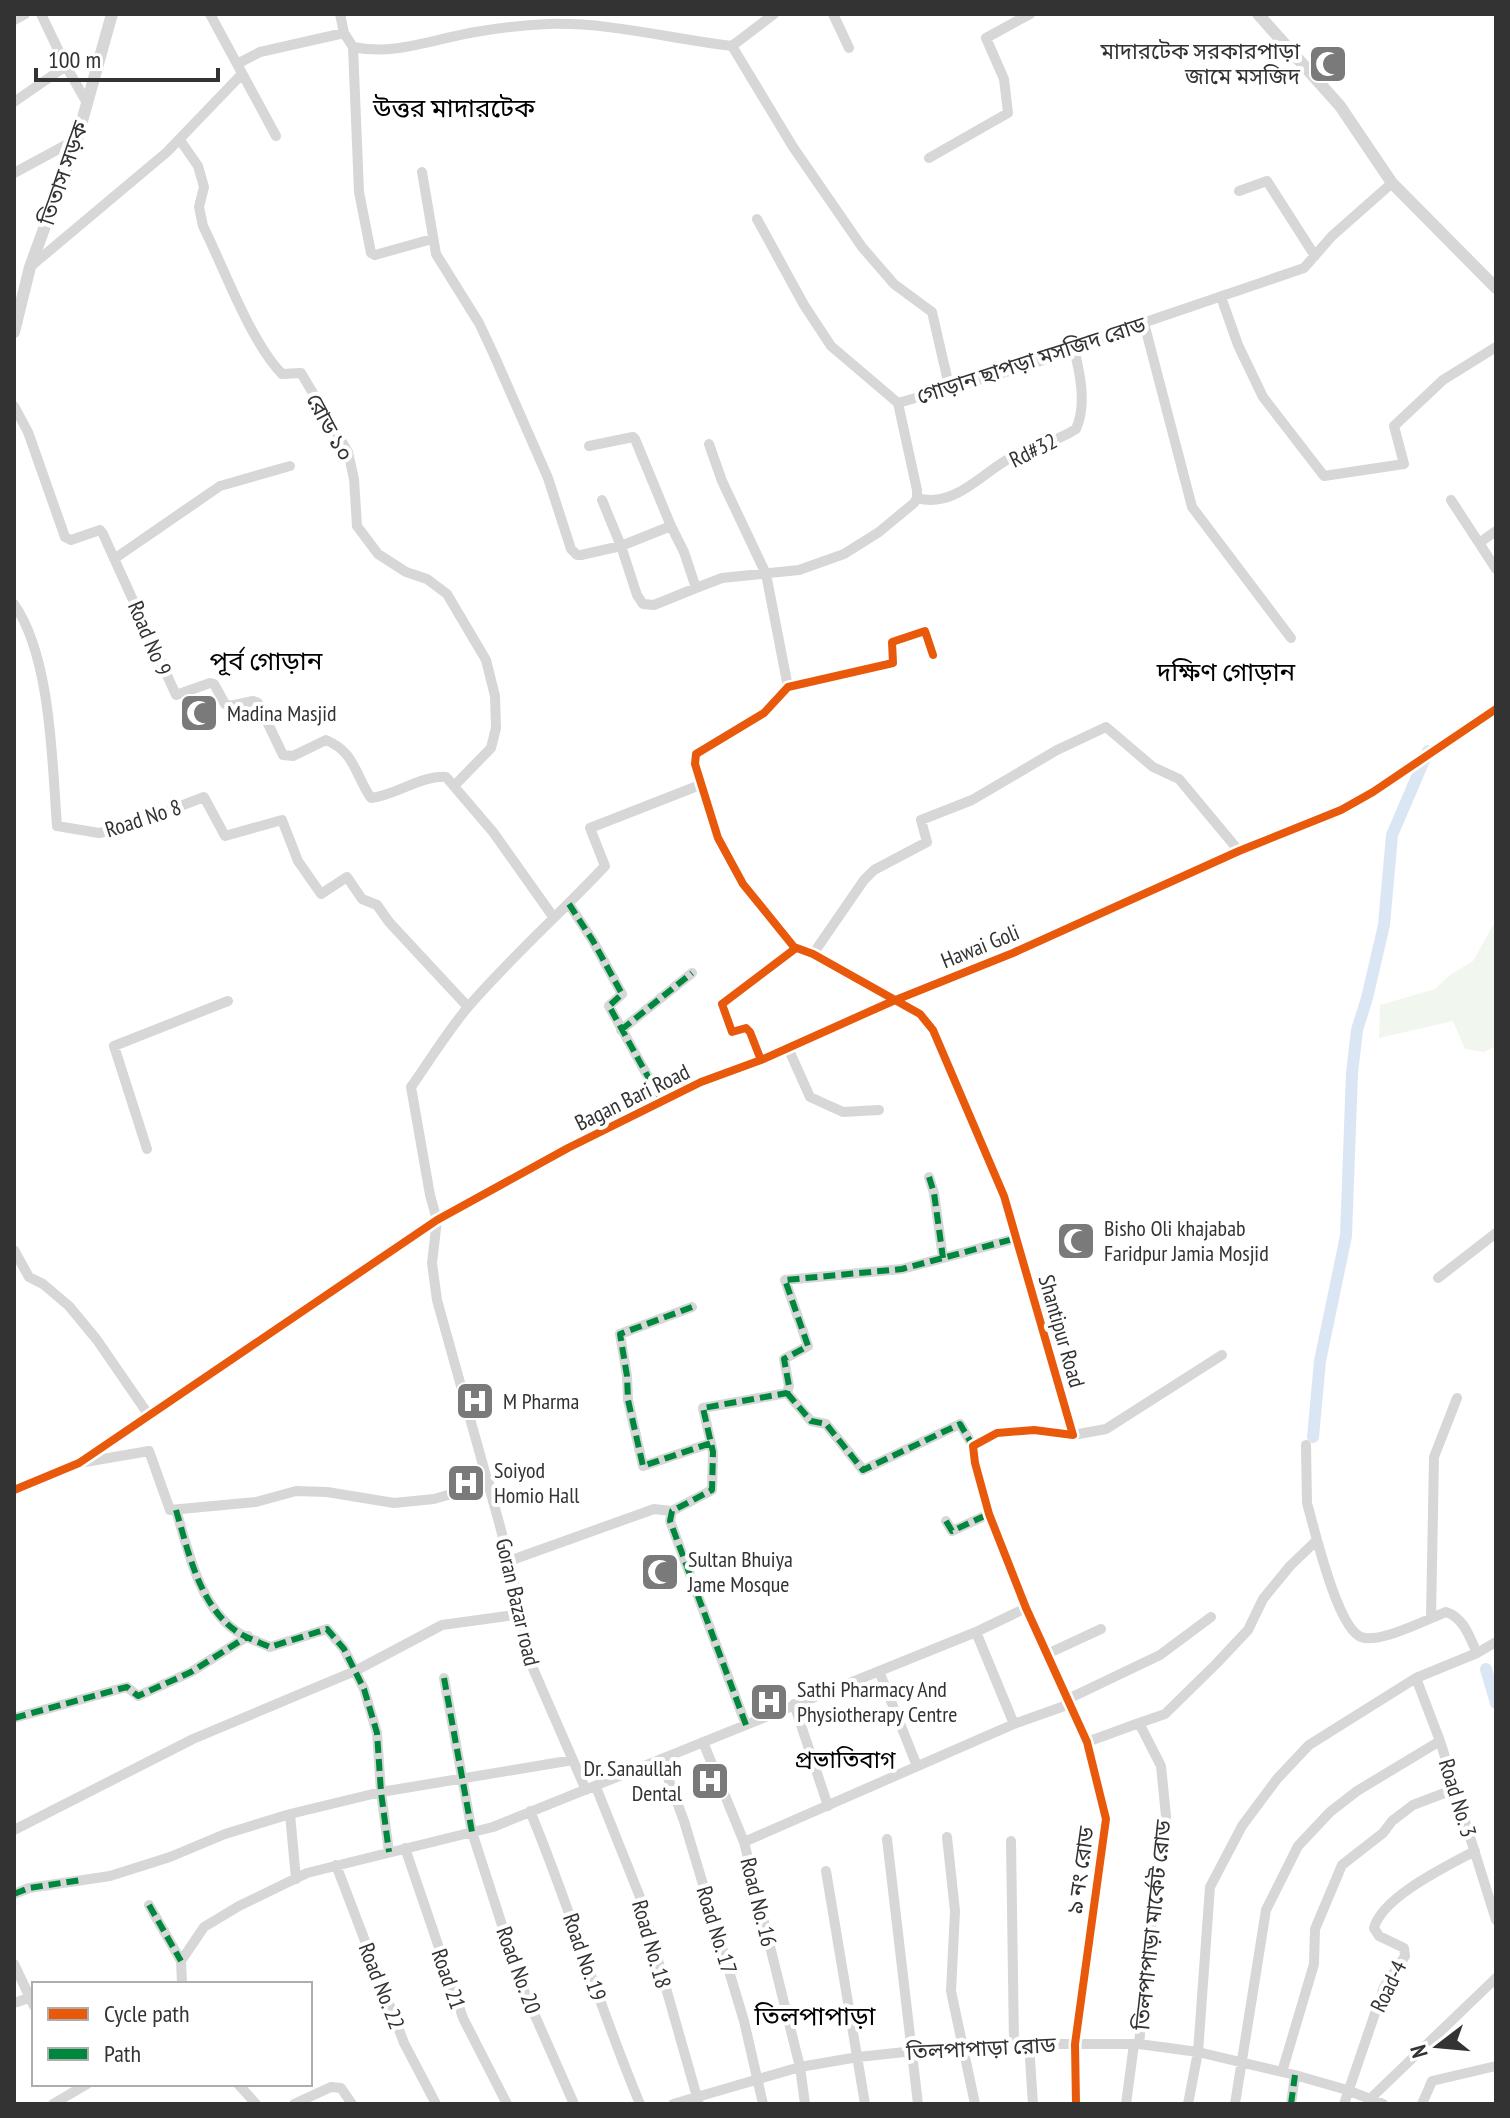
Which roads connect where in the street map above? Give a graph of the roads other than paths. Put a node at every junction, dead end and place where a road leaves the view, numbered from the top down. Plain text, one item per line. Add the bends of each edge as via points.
1 (25, 14) edge
2 (41, 14) edge
3 (112, 14) edge
4 (210, 14) edge
5 (340, 14) edge
6 (774, 14) edge
7 (833, 14) edge
8 (1030, 14) edge
9 (1258, 14) edge
10 (14, 20) edge
11 (344, 33) junction
12 (732, 46) junction
13 (353, 47) junction
14 (849, 48) dead end
15 (66, 66) junction
16 (240, 69) junction
17 (14, 102) edge
18 (87, 103) junction
19 (276, 136) dead end
20 (77, 139) junction
21 (180, 140) junction
22 (929, 158) dead end
23 (422, 172) dead end
24 (14, 173) edge
25 (1392, 183) junction
26 (1239, 191) dead end
27 (757, 219) dead end
28 (432, 239) junction
29 (1315, 256) junction
30 (30, 267) junction
31 (1490, 276) edge
32 (1496, 288) edge
33 (1221, 297) junction
34 (1144, 323) junction
35 (14, 332) edge
36 (1496, 347) edge
37 (1074, 349) junction
38 (950, 390) junction
39 (898, 403) junction
40 (14, 406) edge
41 (709, 444) dead end
42 (589, 446) dead end
43 (290, 466) dead end
44 (917, 498) junction
45 (602, 500) dead end
46 (1451, 500) dead end
47 (671, 526) junction
48 (1496, 531) edge
49 (1479, 543) junction
50 (621, 546) junction
51 (114, 559) junction
52 (1496, 569) edge
53 (766, 574) junction
54 (696, 588) junction
55 (14, 604) edge
56 (1291, 638) dead end
57 (933, 655) dead end
58 (788, 687) junction
59 (1496, 709) edge
60 (455, 785) junction
61 (700, 785) junction
62 (1239, 851) junction
63 (569, 904) junction
64 (554, 918) junction
65 (796, 948) junction
66 (813, 954) junction
67 (692, 973) dead end
68 (228, 1001) dead end
69 (893, 1001) junction
70 (468, 1007) junction
71 (621, 1030) junction
72 (788, 1048) junction
73 (761, 1060) junction
74 (662, 1102) junction
75 (879, 1110) dead end
76 (147, 1149) dead end
77 (929, 1177) dead end
78 (437, 1220) junction
79 (1496, 1233) edge
80 (1017, 1238) junction
81 (14, 1250) edge
82 (943, 1258) junction
83 (1438, 1278) dead end
84 (692, 1307) dead end
85 (1222, 1355) dead end
86 (787, 1393) junction
87 (1457, 1398) dead end
88 (148, 1414) junction
89 (1073, 1435) junction
90 (711, 1443) junction
91 (1306, 1445) dead end
92 (973, 1446) junction
93 (79, 1463) junction
94 (489, 1483) junction
95 (14, 1490) edge
96 (176, 1510) junction
97 (672, 1511) junction
98 (989, 1514) junction
99 (946, 1521) dead end
100 (1317, 1540) junction
101 (509, 1561) junction
102 (1026, 1608) junction
103 (522, 1614) junction
104 (1211, 1617) dead end
105 (1431, 1618) junction
106 (1101, 1629) dead end
107 (976, 1632) junction
108 (248, 1636) junction
109 (1496, 1642) edge
110 (1477, 1653) junction
111 (1047, 1654) junction
112 (355, 1671) junction
113 (879, 1671) junction
114 (444, 1678) dead end
115 (1416, 1678) junction
116 (1069, 1701) junction
117 (794, 1704) junction
118 (14, 1718) edge
119 (1139, 1723) junction
120 (1014, 1724) junction
121 (746, 1725) junction
122 (1440, 1741) junction
123 (703, 1742) junction
124 (1087, 1742) junction
125 (661, 1759) junction
126 (573, 1760) junction
127 (917, 1766) junction
128 (463, 1780) junction
129 (591, 1788) junction
130 (1455, 1789) junction
131 (381, 1792) junction
132 (828, 1806) junction
133 (530, 1811) junction
134 (290, 1814) junction
135 (14, 1830) edge
136 (472, 1832) junction
137 (947, 1837) dead end
138 (887, 1839) dead end
139 (1011, 1841) dead end
140 (744, 1842) junction
141 (405, 1848) junction
142 (1475, 1851) junction
143 (389, 1852) junction
144 (336, 1865) junction
145 (826, 1871) dead end
146 (296, 1879) junction
147 (14, 1894) edge
148 (149, 1905) dead end
149 (1496, 1920) edge
150 (181, 1961) junction
151 (14, 1964) edge
152 (1496, 1978) edge
153 (182, 1982) edge
154 (32, 2002) edge
155 (14, 2003) edge
156 (1014, 2044) junction
157 (1029, 2044) junction
158 (1075, 2044) junction
159 (1136, 2044) junction
160 (961, 2046) junction
161 (912, 2051) junction
162 (1198, 2052) junction
163 (858, 2057) junction
164 (1239, 2061) junction
165 (1496, 2066) edge
166 (800, 2067) junction
167 (1282, 2072) junction
168 (1295, 2075) junction
169 (759, 2079) junction
170 (81, 2086) edge
171 (240, 2086) edge
172 (1347, 2090) junction
173 (1371, 2098) junction
174 (698, 2101) edge
175 (53, 2104) edge
176 (256, 2104) edge
177 (294, 2104) edge
178 (352, 2104) edge
179 (436, 2104) edge
180 (507, 2104) edge
181 (574, 2104) edge
182 (640, 2104) edge
183 (673, 2104) edge
184 (763, 2104) edge
185 (805, 2104) edge
186 (865, 2104) edge
187 (918, 2104) edge
188 (975, 2104) edge
189 (1033, 2104) edge
190 (1076, 2104) edge
191 (1126, 2104) edge
192 (1188, 2104) edge
193 (1235, 2104) edge
194 (1291, 2104) edge
195 (1344, 2104) edge
196 (1383, 2104) edge
197 (1422, 2104) edge

1 - 10 street
2 - 15 street
3 - 18 street, তিতাস সড়ক
4 - 16 street
5 - 11 street
6 - 12 street
7 - 14 street
8 - 22 street via 986,38 1004,79 1008,113
9 - 25 street via 1340,106
11 - 13 street
11 - 16 street via 260,52
12 - 13 street via 597,24 546,24 372,52
12 - 38 street via 862,247 894,284 932,312
13 - 28 street via 359,192 371,253
15 - 17 street
15 - 18 street
16 - 19 street
16 - 21 street
18 - 20 street, তিতাস সড়ক
20 - 24 street
20 - 30 street, তিতাস সড়ক
21 - 30 street
21 - 60 street, রোড ১০ via 198,166 204,187 199,207 203,226 253,331 282,374 301,373 348,452 357,526 378,554 447,594 486,660 496,728 491,748
23 - 28 street
25 - 29 street, গোড়ান ছাপড়া মসজিদ রোড
25 - 31 street
26 - 29 street via 1267,181
27 - 39 street via 831,346
28 - 50 street via 494,355 548,478 571,549 581,555
29 - 33 street, গোড়ান ছাপড়া মসজিদ রোড via 1304,268
30 - 35 street, তিতাস সড়ক
31 - 32 street
33 - 34 street, গোড়ান ছাপড়া মসজিদ রোড
33 - 36 street via 1263,397 1324,476 1404,464 1394,426 1443,380
34 - 37 street, গোড়ান ছাপড়া মসজিদ রোড
34 - 56 street via 1192,507
37 - 38 street, গোড়ান ছাপড়া মসজিদ রোড
37 - 44 street, Rd#32 via 1081,380 1076,429 1008,459 976,484 930,502
38 - 39 street, গোড়ান ছাপড়া মসজিদ রোড
39 - 44 street, গোড়ান ছাপড়া মসজিদ রোড
40 - 51 street, Road No 9 via 65,537 71,540 100,530
41 - 53 street
42 - 47 street via 633,437
43 - 51 street via 220,486
44 - 53 street via 844,554 799,570
45 - 50 street
46 - 49 street
47 - 50 street
47 - 54 street
48 - 49 street
49 - 52 street
50 - 54 street via 643,604 654,605
51 - 60 street, Road No 9 via 176,695 210,683 225,704 258,703 283,755 293,756 326,740 333,743 348,754 371,798 439,777
53 - 54 street via 722,578
53 - 58 street
55 - 70 street, Road No 8 via 35,648 57,826 99,833 204,797 225,836 282,820 298,861 321,894 347,877 362,899 377,905
57 - 58 street via 925,631 892,642 893,663
58 - 61 street via 764,713 696,754
59 - 62 street, Hawai Goli via 1341,810
60 - 64 street
61 - 63 street via 590,828 605,866
61 - 65 street via 718,838 743,884
62 - 66 street via 1179,779 1153,767 1106,727 972,800 921,820 927,842 874,870
62 - 69 street, Hawai Goli
63 - 64 street
63 - 71 street via 622,994 609,1006
64 - 70 street
65 - 66 street, Shantipur Road
65 - 73 street via 722,1004 732,1032 746,1028
66 - 69 street, Shantipur Road
67 - 71 street
68 - 76 street via 114,1046
69 - 72 street, Bagan Bari Road
69 - 80 street, Shantipur Road via 920,1014 933,1030
70 - 78 street via 411,1087
71 - 74 street
72 - 73 street, Bagan Bari Road
72 - 75 street via 810,1097 843,1112
73 - 74 street, Bagan Bari Road
74 - 78 street, Bagan Bari Road
77 - 82 street
78 - 88 street, Bagan Bari Road
78 - 94 street, Goran Bazar road via 432,1263 437,1300
79 - 83 street
80 - 82 street
80 - 89 street, Shantipur Road
81 - 88 street via 29,1277 69,1306 97,1340
82 - 86 street via 902,1269 785,1280 808,1346 784,1359
84 - 90 street via 620,1334 628,1400 643,1466
85 - 89 street via 1106,1429
86 - 90 street via 703,1408
86 - 92 street via 811,1421 826,1424 863,1470 960,1424
87 - 105 street via 1434,1457
88 - 93 street, Bagan Bari Road
89 - 92 street via 997,1433
90 - 97 street via 712,1490
91 - 100 street via 1307,1503
92 - 98 street
93 - 95 street
93 - 96 street via 149,1451 170,1510
94 - 96 street via 434,1499 394,1503 296,1491 256,1502
94 - 101 street, Goran Bazar road
96 - 108 street via 212,1607
97 - 101 street via 654,1509
97 - 121 street via 670,1521
98 - 99 street via 952,1531
98 - 102 street
100 - 105 street via 1341,1612 1357,1635 1388,1634
100 - 119 street via 1263,1599 1248,1630 1216,1664 1165,1714
101 - 103 street, Goran Bazar road
102 - 107 street
102 - 111 street, ৯ নং রোড
103 - 112 street via 442,1625
103 - 126 street, Goran Bazar road via 528,1657
104 - 116 street via 1160,1655
105 - 110 street via 1446,1612 1456,1615
106 - 111 street
107 - 113 street
107 - 120 street
108 - 112 street via 270,1647 327,1629
108 - 118 street via 191,1672 138,1696 127,1687
109 - 110 street
110 - 115 street
111 - 116 street, ৯ নং রোড
112 - 131 street via 377,1733
112 - 135 street via 193,1739
113 - 117 street
113 - 127 street
114 - 128 street, Road No. 20
115 - 122 street, Road No. 3
115 - 162 street via 1309,1745 1242,1826 1210,1887
116 - 120 street
116 - 124 street, ৯ নং রোড
117 - 121 street
117 - 132 street
119 - 124 street
119 - 159 street, তিলপাপাড়া মার্কেট রোড via 1161,1766 1166,1816
120 - 127 street
121 - 123 street
122 - 130 street, Road No. 3
122 - 164 street via 1357,1791 1298,1846 1266,1910
123 - 125 street
123 - 140 street, Road No. 16
124 - 158 street, ৯ নং রোড via 1106,1819
125 - 129 street
125 - 169 street, Road No. 17
126 - 128 street
126 - 129 street, Goran Bazar road
127 - 132 street
128 - 131 street
128 - 136 street, Road No. 20
129 - 133 street
129 - 174 street, Road No. 18 via 640,1897
130 - 142 street, Road No. 3
130 - 167 street via 1413,1805 1342,1865 1315,1929 1314,1964
131 - 134 street
131 - 143 street
132 - 140 street
133 - 136 street
133 - 182 street, Road No. 19
134 - 146 street
134 - 147 street via 110,1876
136 - 141 street
136 - 181 street, Road No. 20 via 521,1984
137 - 160 street via 955,1911 951,1991
138 - 161 street
139 - 156 street
140 - 166 street, Road No. 16
141 - 143 street
141 - 180 street, Road 21 via 463,2018
142 - 149 street, Road No. 3
142 - 172 street, Road-4 via 1421,1879 1377,1918 1374,1928 1379,1936 1399,1944 1405,1956 1384,1987
143 - 144 street
144 - 146 street
144 - 179 street, Road No. 22 via 404,2043
145 - 163 street
146 - 150 street via 204,1927
148 - 150 street
150 - 153 street
151 - 154 street
152 - 173 street
154 - 155 street
156 - 157 street, তিলপাপাড়া রোড
156 - 160 street, তিলপাপাড়া রোড
157 - 158 street, তিলপাপাড়া রোড
157 - 189 street
158 - 159 street, তিলপাপাড়া রোড
158 - 190 street, ৯ নং রোড
159 - 162 street, তিলপাপাড়া রোড
159 - 191 street, তিলপাপাড়া মার্কেট রোড
160 - 161 street, তিলপাপাড়া রোড
160 - 188 street
161 - 163 street, তিলপাপাড়া রোড
161 - 187 street
162 - 164 street, তিলপাপাড়া রোড
162 - 192 street
163 - 166 street, তিলপাপাড়া রোড
163 - 186 street
164 - 167 street, তিলপাপাড়া রোড
164 - 193 street
165 - 197 street via 1432,2081
166 - 169 street, তিলপাপাড়া রোড
166 - 185 street, Road No. 16
167 - 168 street, তিলপাপাড়া রোড
168 - 172 street, তিলপাপাড়া রোড
168 - 194 street
169 - 174 street, তিলপাপাড়া রোড
169 - 184 street, Road No. 17
170 - 175 street
171 - 176 street
172 - 173 street, তিলপাপাড়া রোড
172 - 195 street
173 - 196 street, তিলপাপাড়া রোড
174 - 183 street, তিলপাপাড়া রোড
177 - 178 street via 331,2087 341,2088

